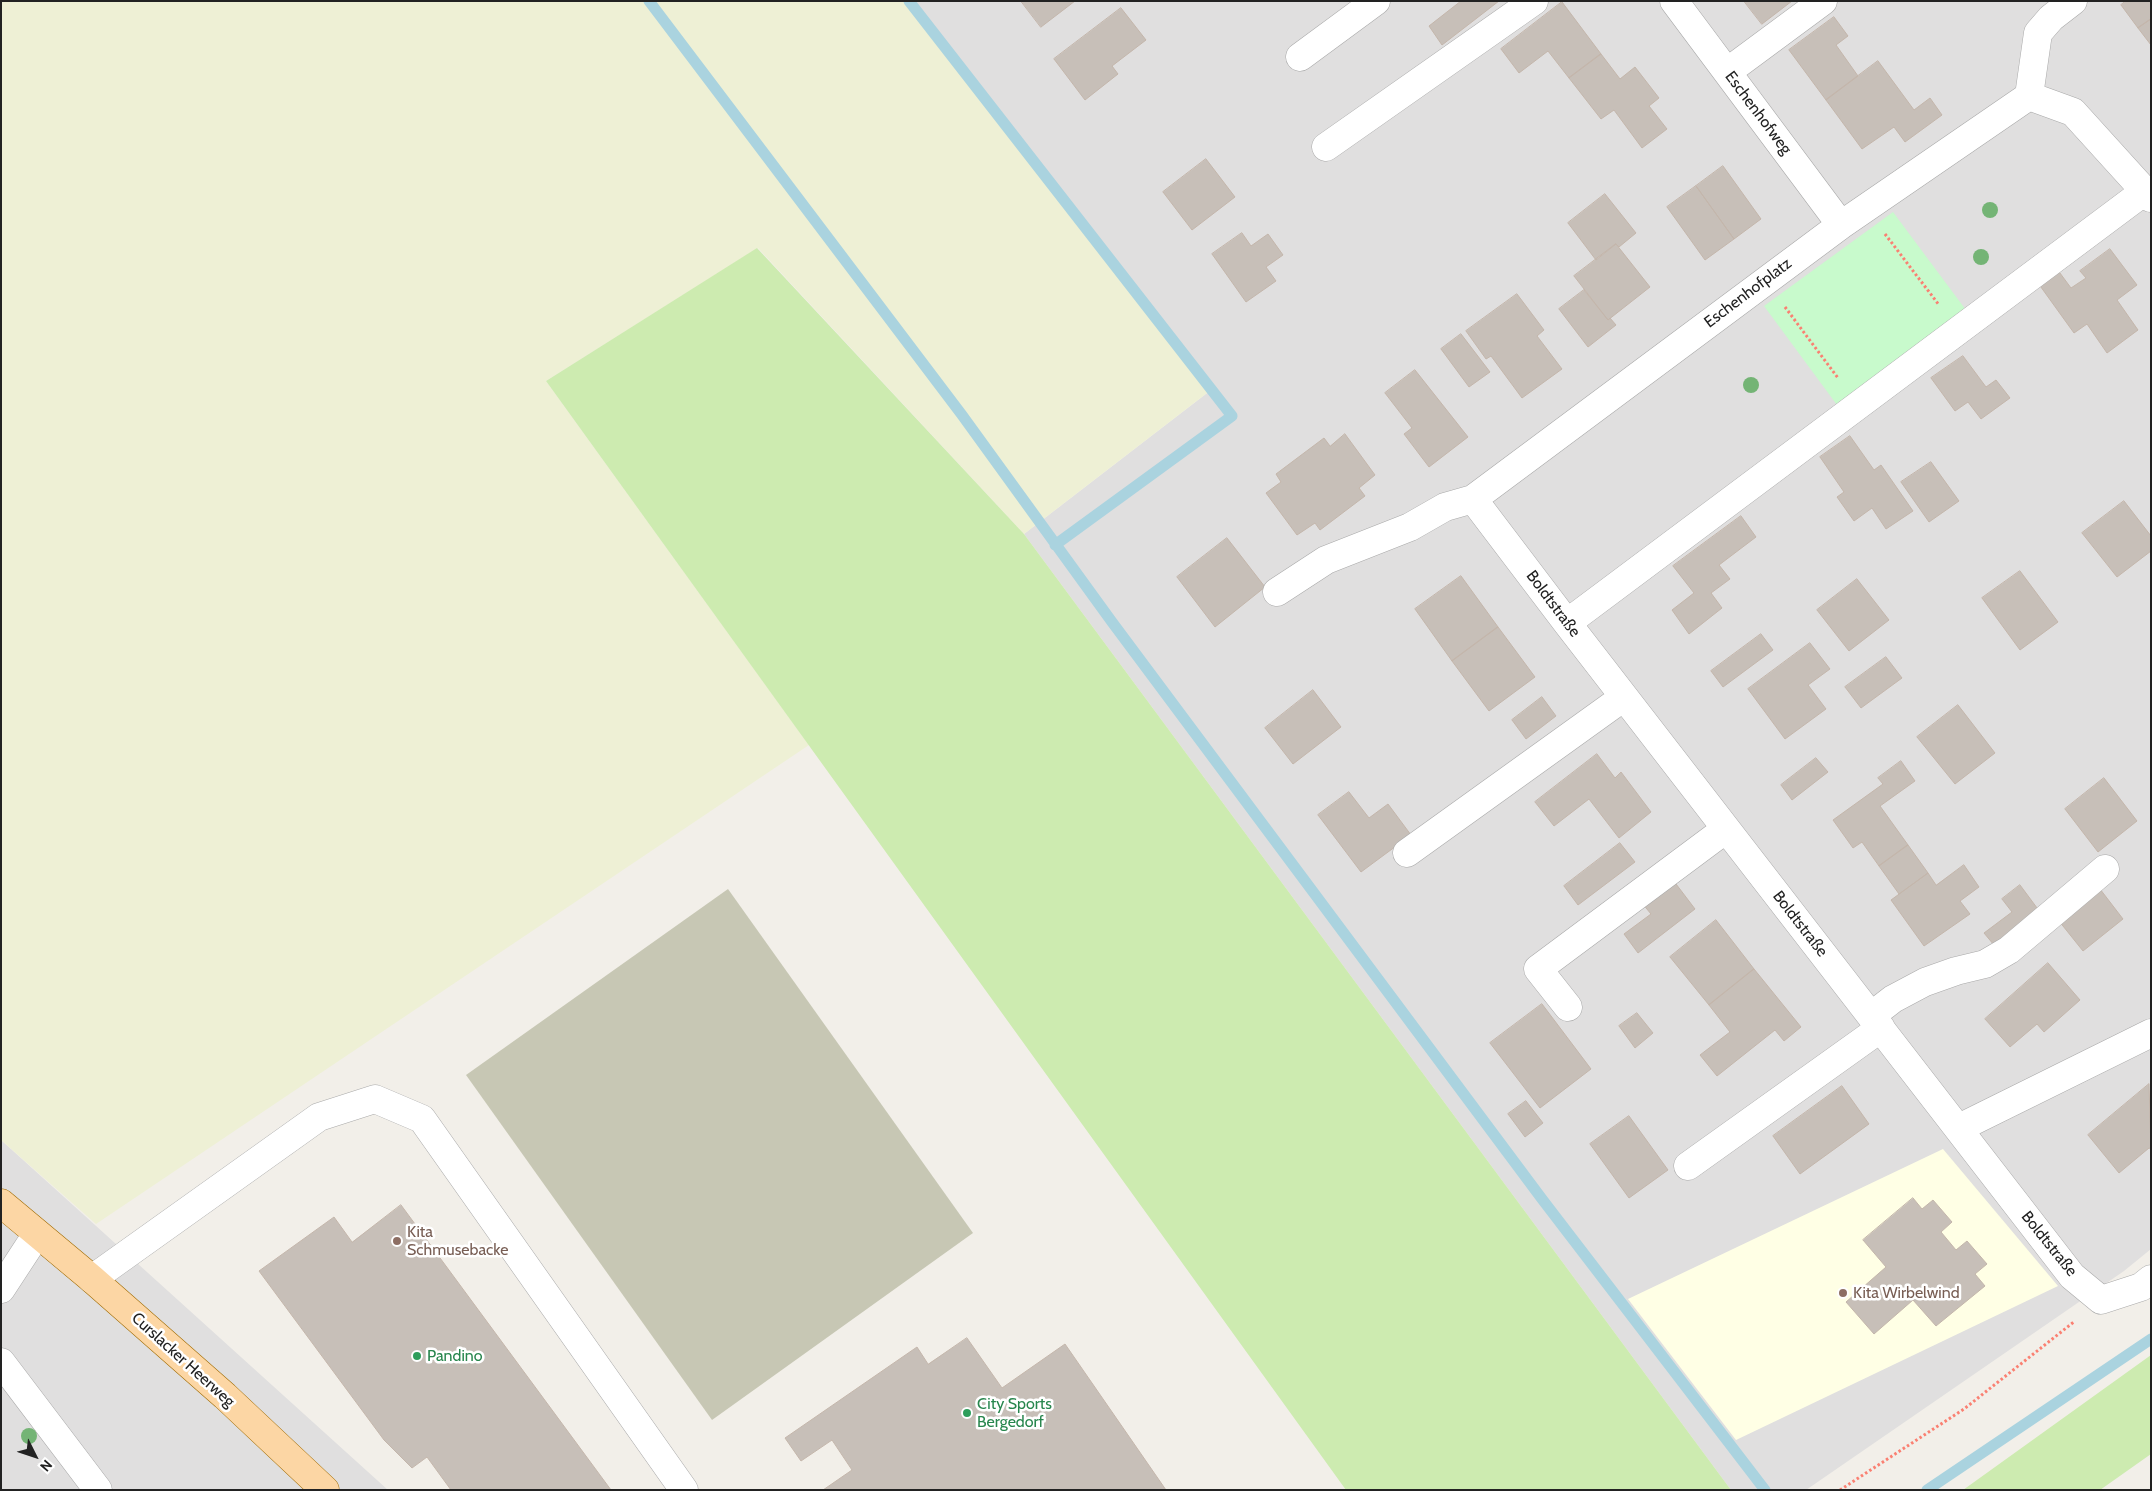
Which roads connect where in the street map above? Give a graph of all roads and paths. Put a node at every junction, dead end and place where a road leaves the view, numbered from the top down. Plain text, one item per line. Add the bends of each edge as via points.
1 (1376, 1) edge
2 (1534, 1) edge
3 (1674, 1) edge
4 (1823, 1) edge
5 (2074, 1) edge
6 (1300, 57) dead end
7 (1727, 72) junction
8 (2029, 96) junction
9 (1326, 147) dead end
10 (2148, 195) edge
11 (1866, 207) junction
12 (1841, 225) junction
13 (1765, 281) junction
14 (1958, 331) junction
15 (1859, 405) junction
16 (1473, 499) junction
17 (1277, 592) dead end
18 (1567, 623) junction
19 (1624, 697) junction
20 (1726, 829) junction
21 (1407, 853) dead end
22 (2105, 869) dead end
23 (1568, 1007) dead end
24 (1876, 1022) junction
25 (2151, 1033) edge
26 (1958, 1128) junction
27 (1688, 1166) dead end
28 (1, 1203) edge
29 (38, 1234) junction
30 (92, 1279) junction
31 (2151, 1279) edge
32 (1, 1289) edge
33 (2101, 1300) junction
34 (1, 1362) edge
35 (98, 1490) edge
36 (325, 1490) edge
37 (684, 1490) edge
38 (1840, 1490) edge

1 - 6 street
2 - 9 street
3 - 7 street, Eschenhofweg
4 - 7 street
5 - 8 street via 2051,18 2038,33
7 - 12 street, Eschenhofweg
8 - 10 street via 2073,112
8 - 11 street, Eschenhofplatz
10 - 14 street
11 - 12 street, Eschenhofplatz
11 - 14 path
12 - 13 street, Eschenhofplatz
13 - 15 path
13 - 16 street, Eschenhofplatz
14 - 15 street
15 - 18 street
16 - 17 street via 1445,507 1410,527 1326,560
16 - 18 street, Boldtstraße
18 - 19 street, Boldtstraße
19 - 20 street, Boldtstraße
19 - 21 street
20 - 23 street via 1538,969
20 - 24 street, Boldtstraße
22 - 24 street via 2009,950 1984,964 1925,982 1894,999
24 - 26 street, Boldtstraße
24 - 27 street
25 - 26 street
26 - 33 street, Boldtstraße via 2072,1276
28 - 29 main road, Curslacker Heerweg
29 - 30 main road, Curslacker Heerweg
29 - 32 street
30 - 36 main road, Curslacker Heerweg via 225,1396
30 - 37 street via 319,1117 375,1099 422,1119
31 - 33 street via 2141,1287
33 - 38 path via 1964,1409
34 - 35 street

